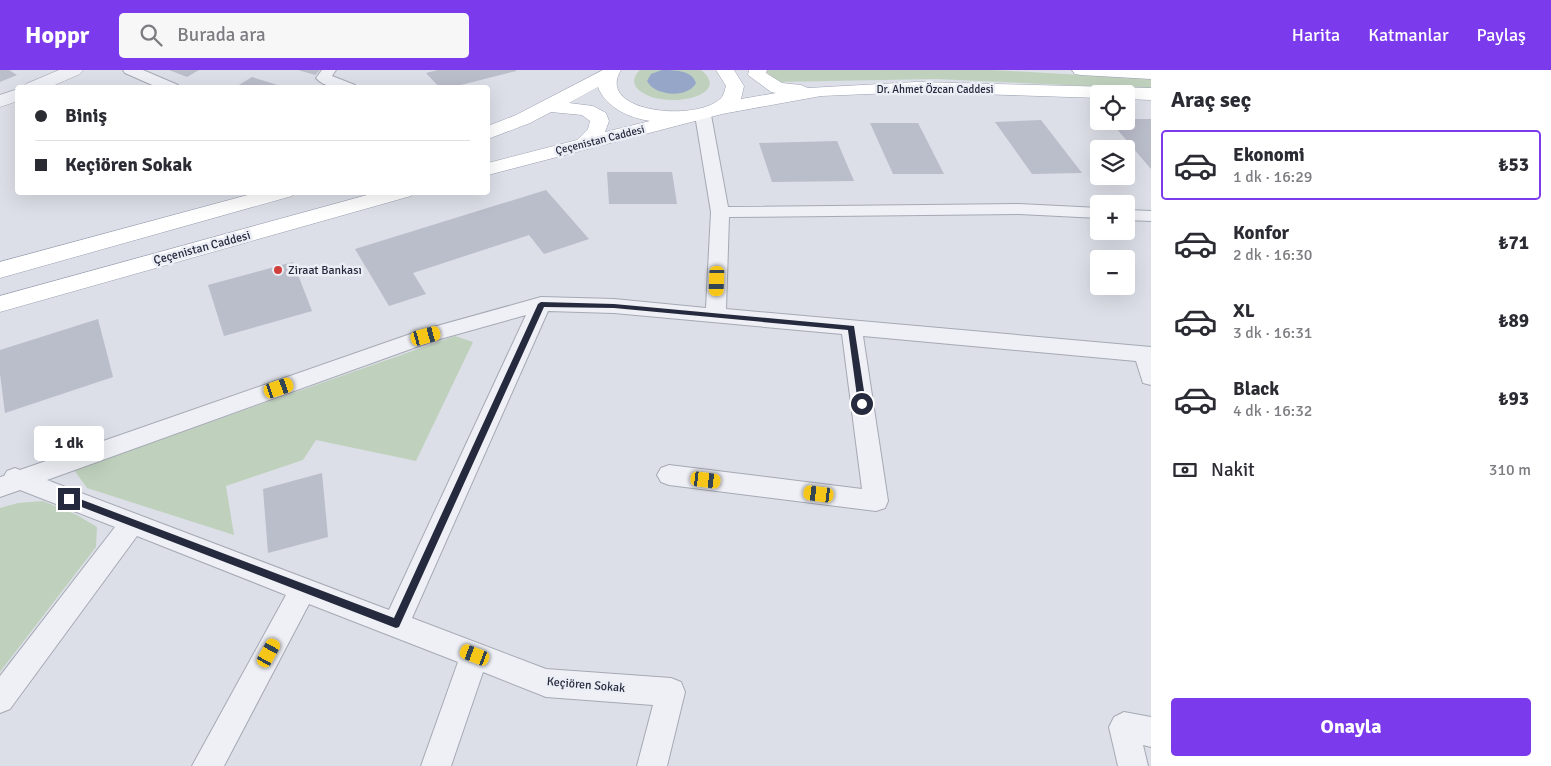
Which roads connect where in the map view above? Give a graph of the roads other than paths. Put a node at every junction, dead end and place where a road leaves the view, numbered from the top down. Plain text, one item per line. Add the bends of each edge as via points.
1 (74, 70) edge
2 (130, 70) edge
3 (329, 70) edge
4 (725, 70) edge
5 (758, 70) edge
6 (1081, 70) edge
7 (608, 72) edge
8 (1151, 74) edge
9 (39, 85) edge
10 (166, 85) edge
11 (342, 85) edge
12 (821, 91) junction
13 (1151, 94) edge
14 (15, 95) edge
15 (0, 101) edge
16 (548, 106) junction
17 (712, 111) junction
18 (683, 118) junction
19 (490, 130) edge
20 (585, 142) junction
21 (490, 168) edge
22 (274, 195) edge
23 (393, 195) edge
24 (720, 212) junction
25 (1090, 213) edge
26 (1135, 215) edge
27 (1151, 216) edge
28 (0, 270) edge
29 (0, 304) edge
30 (541, 304) junction
31 (716, 315) junction
32 (851, 327) junction
33 (1147, 354) edge
34 (1151, 377) edge
35 (669, 475) dead end
36 (7, 480) edge
37 (133, 523) junction
38 (304, 588) junction
39 (396, 624) junction
40 (475, 655) junction
41 (0, 699) edge
42 (1151, 732) edge
43 (207, 766) edge
44 (436, 766) edge
45 (652, 766) edge
46 (1133, 766) edge

1 - 9 street
2 - 10 street
3 - 11 street via 323,78
4 - 17 main road via 732,76 736,87 733,98
5 - 12 main road via 757,75 777,88
6 - 8 main road
7 - 16 main road
7 - 18 main road via 606,85 612,96 623,105 661,117
12 - 13 main road, Dr. Ahmet Özcan Caddesi via 916,87
12 - 17 main road, Dr. Ahmet Özcan Caddesi
14 - 15 street
16 - 19 main road
16 - 20 main road via 586,110 599,117 598,130
17 - 18 main road, Dr. Ahmet Özcan Caddesi
17 - 24 street
18 - 20 main road, Çeçenistan Caddesi
20 - 21 main road, Çeçenistan Caddesi
22 - 28 main road
23 - 29 main road, Çeçenistan Caddesi
24 - 25 street via 1019,209
24 - 31 street
26 - 27 street
30 - 31 street via 614,306
30 - 36 street via 426,336
30 - 39 street
31 - 32 street
32 - 33 street
32 - 35 street via 876,501
33 - 34 street
36 - 37 street, Keçiören Sokak
37 - 38 street, Keçiören Sokak
37 - 41 street
38 - 39 street, Keçiören Sokak
38 - 43 street
39 - 40 street, Keçiören Sokak
40 - 44 street
40 - 45 street, Keçiören Sokak via 546,683 671,692
42 - 46 street via 1124,727

